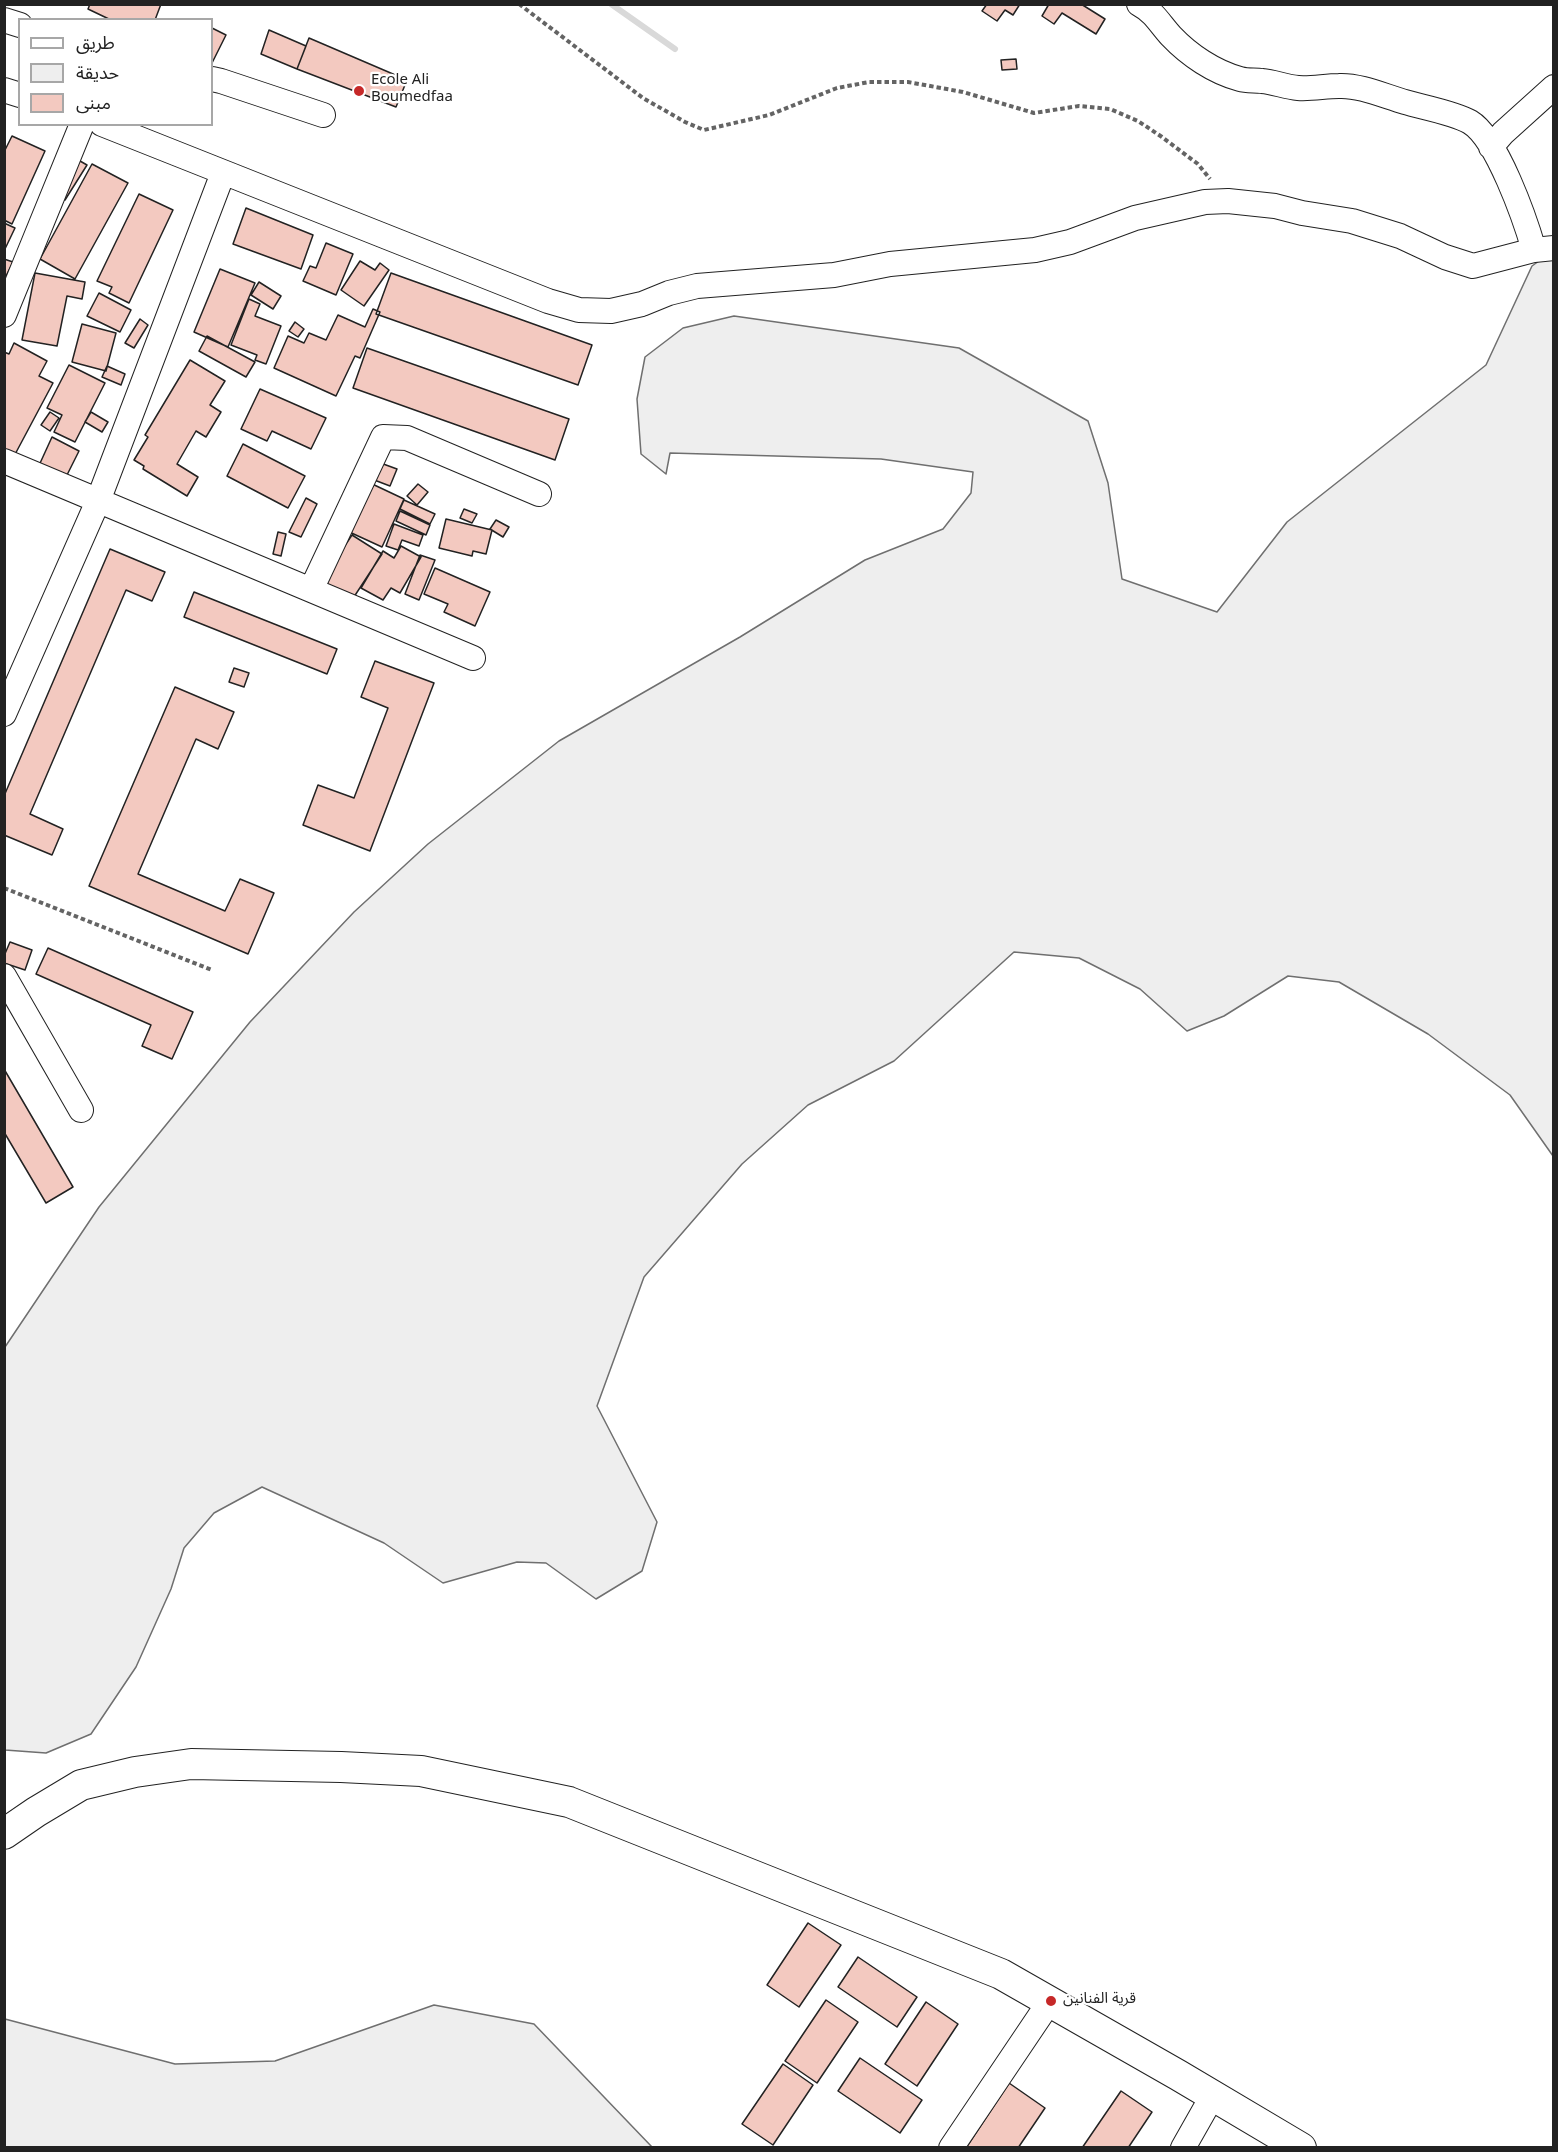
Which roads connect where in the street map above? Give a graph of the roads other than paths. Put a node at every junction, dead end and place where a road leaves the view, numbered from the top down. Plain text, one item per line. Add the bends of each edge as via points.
1 (1139, 4) edge
2 (213, 80) edge
3 (1554, 87) edge
4 (323, 115) dead end
5 (81, 126) edge
6 (107, 126) edge
7 (1491, 147) junction
8 (223, 173) junction
9 (1544, 249) edge
10 (4, 315) edge
11 (4, 461) edge
12 (539, 494) dead end
13 (98, 501) junction
14 (311, 590) junction
15 (473, 658) dead end
16 (4, 714) edge
17 (5, 979) edge
18 (81, 1110) dead end
19 (4, 1834) edge
20 (1050, 2001) junction
21 (1213, 2095) junction
22 (951, 2148) edge
23 (1183, 2148) edge
24 (1301, 2148) edge

1 - 7 street via 1149,9 1170,35 1200,60 1228,74 1284,86 1359,88 1470,122
2 - 4 street
3 - 7 street
5 - 10 street
6 - 8 street
7 - 9 street
8 - 9 street via 579,310 610,311 697,286 834,275 890,264 1035,250 1070,242 1135,218 1205,202 1275,206 1352,221 1473,266
8 - 13 street
11 - 13 street
12 - 14 street via 407,438 383,437
13 - 14 street
13 - 16 street
14 - 15 street
17 - 18 street
19 - 20 main road via 81,1785 135,1772 191,1764 421,1771 569,1802 1001,1974
20 - 21 main road
20 - 22 street
21 - 23 street
21 - 24 main road

